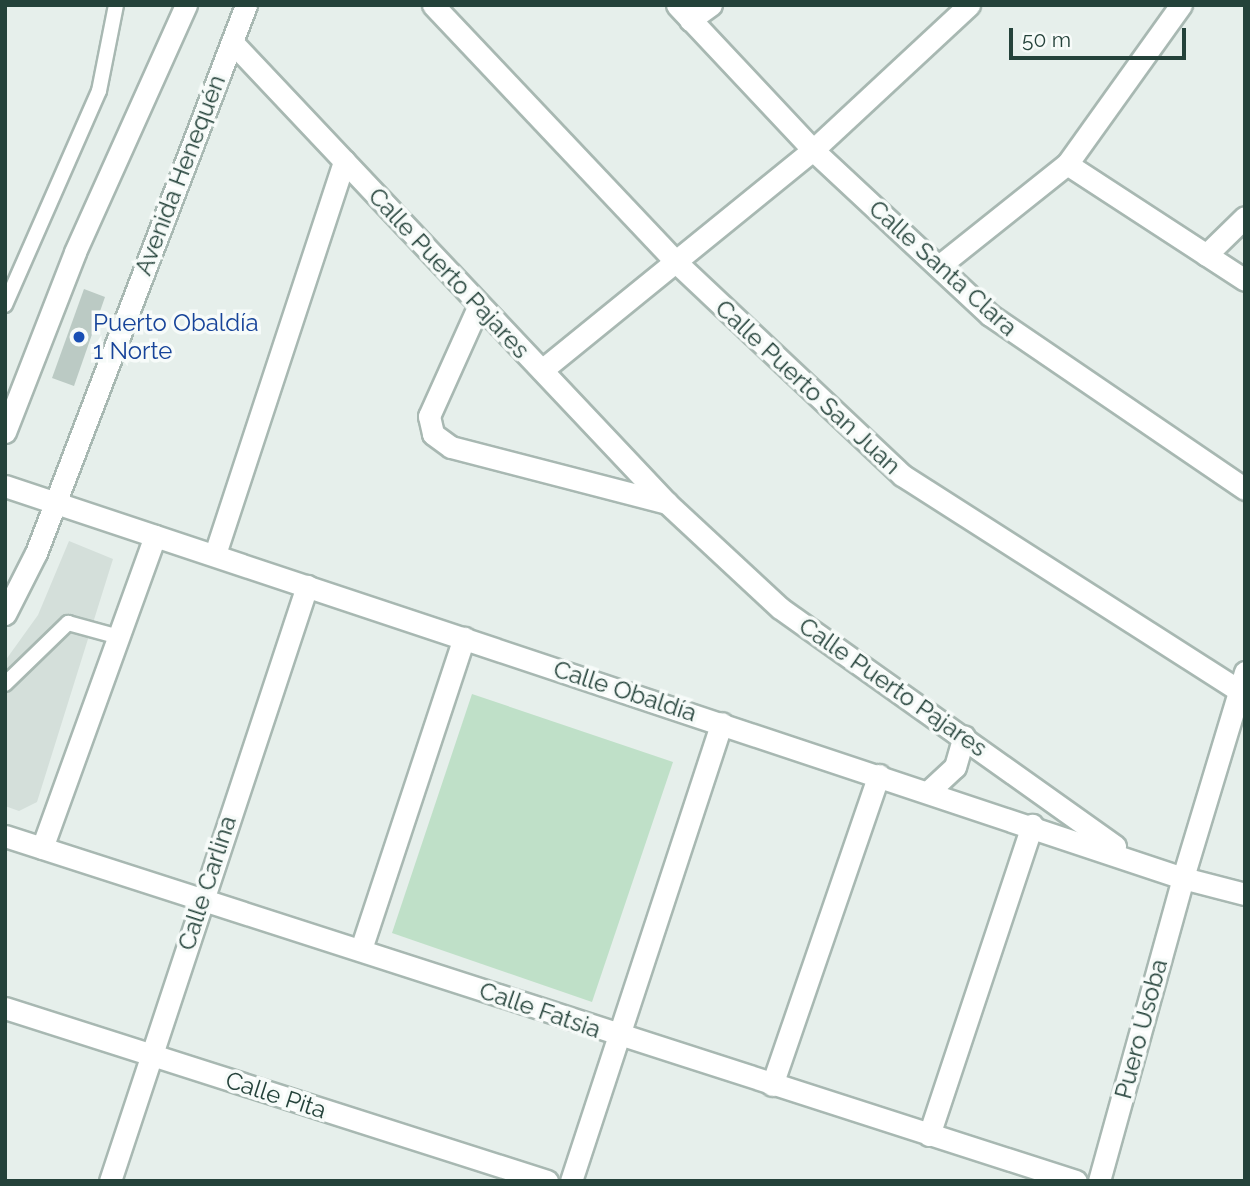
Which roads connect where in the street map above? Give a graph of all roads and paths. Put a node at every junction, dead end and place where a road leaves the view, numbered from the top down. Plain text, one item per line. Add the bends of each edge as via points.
1 (116, 5) edge
2 (186, 5) edge
3 (246, 5) edge
4 (433, 5) edge
5 (711, 5) edge
6 (969, 5) edge
7 (1181, 5) edge
8 (683, 12) edge
9 (232, 42) junction
10 (813, 150) junction
11 (344, 162) junction
12 (1067, 164) junction
13 (1245, 217) edge
14 (1206, 255) junction
15 (676, 262) junction
16 (939, 266) junction
17 (1245, 280) edge
18 (5, 305) edge
19 (479, 305) junction
20 (542, 370) junction
21 (5, 432) edge
22 (5, 486) edge
23 (1245, 489) edge
24 (55, 502) junction
25 (667, 503) junction
26 (155, 536) junction
27 (215, 554) junction
28 (307, 586) junction
29 (5, 614) edge
30 (119, 637) junction
31 (464, 638) junction
32 (5, 684) edge
33 (1242, 686) edge
34 (722, 723) junction
35 (964, 736) junction
36 (879, 775) junction
37 (929, 791) junction
38 (1032, 825) junction
39 (5, 836) edge
40 (42, 848) junction
41 (1130, 857) junction
42 (1183, 878) junction
43 (1245, 894) edge
44 (200, 900) junction
45 (361, 950) junction
46 (5, 1008) edge
47 (622, 1038) junction
48 (151, 1055) junction
49 (772, 1085) junction
50 (929, 1135) junction
51 (110, 1181) edge
52 (547, 1181) edge
53 (571, 1181) edge
54 (1076, 1181) edge
55 (1099, 1181) edge

1 - 18 lane via 99,91
2 - 21 street via 75,253
3 - 9 street, Avenida Henequén
4 - 15 street, Calle Puerto San Juan
5 - 8 street
6 - 10 street
7 - 12 street
8 - 10 street, Calle Santa Clara
9 - 11 street, Calle Puerto Pajares
9 - 24 street, Avenida Henequén
10 - 15 street
10 - 16 street, Calle Santa Clara
11 - 19 street, Calle Puerto Pajares
11 - 27 street
12 - 14 street
12 - 16 street
13 - 14 street
14 - 17 street
15 - 20 street
15 - 33 street, Calle Puerto San Juan via 902,475
16 - 23 street, Calle Santa Clara via 1026,343
19 - 20 street, Calle Puerto Pajares
19 - 25 street, Calle Puerto Pajares via 429,416 433,434 451,447
20 - 25 street, Calle Puerto Pajares
22 - 24 street, Calle Obaldía
24 - 26 street, Calle Obaldía
24 - 29 street, Avenida Henequén
25 - 35 street, Calle Puerto Pajares via 780,608
26 - 27 street, Calle Obaldía
26 - 30 street
27 - 28 street, Calle Obaldía
28 - 31 street, Calle Obaldía
28 - 44 street, Calle Carlina
30 - 32 lane via 68,623
30 - 40 street
31 - 34 street, Calle Obaldía
31 - 45 street
33 - 42 street, Puero Usoba
34 - 36 street, Calle Obaldía
34 - 47 street
35 - 37 street via 955,767
35 - 41 street, Calle Puerto Pajares
36 - 37 street, Calle Obaldía
36 - 49 street
37 - 38 street, Calle Obaldía
38 - 41 street, Calle Obaldía
38 - 50 street
39 - 40 street, Calle Fatsia
40 - 44 street, Calle Fatsia
41 - 42 street, Calle Obaldía
42 - 43 street, Calle Obaldía
42 - 55 street, Puero Usoba
44 - 45 street, Calle Fatsia
44 - 48 street, Calle Carlina
45 - 47 street, Calle Fatsia
46 - 48 street, Calle Pita
47 - 49 street, Calle Fatsia
47 - 53 street
48 - 51 street, Calle Carlina
48 - 52 street, Calle Pita
49 - 50 street, Calle Fatsia
50 - 54 street, Calle Fatsia

